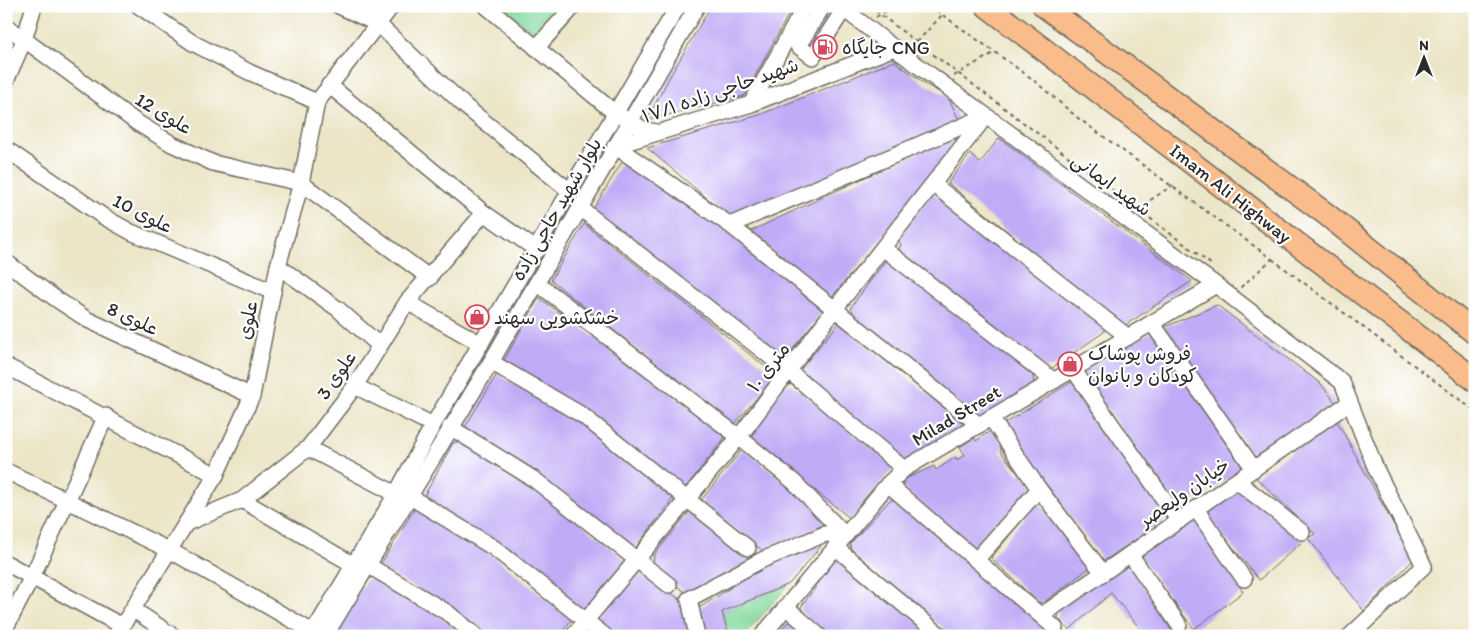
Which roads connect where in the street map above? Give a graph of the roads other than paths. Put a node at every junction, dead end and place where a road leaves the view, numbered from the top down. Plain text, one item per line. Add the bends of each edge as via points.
1 (34, 6) edge
2 (138, 6) edge
3 (339, 6) edge
4 (392, 6) edge
5 (486, 6) edge
6 (574, 6) edge
7 (678, 6) edge
8 (697, 6) edge
9 (805, 6) edge
10 (823, 6) edge
11 (986, 6) edge
12 (1044, 6) edge
13 (842, 8) edge
14 (378, 24) junction
15 (6, 26) edge
16 (809, 29) junction
17 (24, 40) junction
18 (824, 40) junction
19 (536, 48) junction
20 (894, 48) junction
21 (6, 81) edge
22 (329, 85) junction
23 (317, 102) junction
24 (751, 104) junction
25 (615, 114) junction
26 (986, 116) junction
27 (629, 122) junction
28 (656, 132) junction
29 (615, 146) junction
30 (6, 149) edge
31 (301, 183) junction
32 (933, 184) junction
33 (571, 192) junction
34 (580, 208) junction
35 (484, 213) junction
36 (730, 225) junction
37 (884, 248) junction
38 (537, 250) junction
39 (6, 262) edge
40 (278, 266) junction
41 (430, 278) junction
42 (537, 283) junction
43 (1216, 285) junction
44 (273, 292) junction
45 (407, 302) junction
46 (1444, 308) junction
47 (834, 310) junction
48 (1152, 323) junction
49 (1475, 323) edge
50 (1475, 333) edge
51 (1128, 337) junction
52 (481, 344) junction
53 (380, 346) junction
54 (491, 362) junction
55 (6, 366) edge
56 (1074, 369) junction
57 (790, 372) junction
58 (1475, 380) edge
59 (1054, 381) junction
60 (355, 386) junction
61 (252, 396) junction
62 (1349, 403) junction
63 (106, 416) junction
64 (985, 421) junction
65 (433, 425) junction
66 (450, 427) junction
67 (739, 437) junction
68 (308, 448) junction
69 (904, 469) junction
70 (1254, 469) junction
71 (6, 471) edge
72 (216, 475) junction
73 (1236, 481) junction
74 (888, 484) junction
75 (1040, 489) junction
76 (402, 495) junction
77 (687, 498) junction
78 (242, 500) junction
79 (67, 501) junction
80 (1196, 509) junction
81 (1178, 520) junction
82 (189, 522) junction
83 (1302, 532) dead end
84 (845, 535) junction
85 (835, 547) junction
86 (748, 548) dead end
87 (171, 550) junction
88 (1130, 554) junction
89 (638, 560) junction
90 (976, 560) junction
91 (6, 563) edge
92 (360, 565) junction
93 (1103, 572) junction
94 (32, 577) junction
95 (1244, 579) dead end
96 (669, 585) dead end
97 (786, 607) junction
98 (134, 610) junction
99 (1042, 615) junction
100 (586, 620) junction
101 (1179, 625) dead end
102 (6, 627) edge
103 (1055, 628) dead end
104 (119, 631) edge
105 (322, 634) edge
106 (173, 636) edge
107 (476, 636) edge
108 (573, 636) edge
109 (605, 636) edge
110 (697, 636) edge
111 (762, 636) edge
112 (819, 636) edge
113 (941, 636) edge
114 (1350, 636) edge

1 - 17 street
2 - 23 street via 193,43
3 - 14 street
4 - 14 street, علوی
5 - 19 street
6 - 19 street
7 - 25 street, بلوار شهید حاجی زاده
8 - 27 street, بلوار شهید حاجی زاده
9 - 24 street
10 - 16 street
11 - 58 highway, Imam Ali Highway
12 - 46 highway, Imam Ali Highway via 1326,214
13 - 18 street
13 - 20 street, شهید ایمانی
14 - 22 street, علوی
14 - 33 street via 466,107
15 - 17 street, علوی 12
16 - 18 street
16 - 18 street via 798,46 813,57
17 - 21 street
17 - 31 street, علوی 12 via 136,122 172,144 213,163
19 - 25 street
20 - 24 street, شهید حاجی زاده ۱۷/۱
20 - 26 street, شهید ایمانی
22 - 23 street, علوی
22 - 35 street
23 - 31 street, علوی
24 - 28 street, شهید حاجی زاده ۱۷/۱
25 - 27 street
25 - 33 street, بلوار شهید حاجی زاده
26 - 32 street, ۱۰ متری
26 - 36 street
26 - 43 street, شهید ایمانی
27 - 28 street
27 - 29 street, بلوار شهید حاجی زاده
28 - 29 street, شهید حاجی زاده ۱۷/۱
29 - 34 street, بلوار شهید حاجی زاده
29 - 36 street
30 - 44 street, علوی 10 via 131,232
31 - 40 street, علوی
31 - 41 street
32 - 37 street, ۱۰ متری
32 - 51 street
33 - 38 street, بلوار شهید حاجی زاده
34 - 42 street, بلوار شهید حاجی زاده
34 - 57 street
35 - 38 street
35 - 41 street, علوی 3
36 - 47 street
37 - 47 street, ۱۰ متری
37 - 59 street
38 - 52 street, بلوار شهید حاجی زاده
39 - 61 street, علوی 8 via 88,320
40 - 44 street, علوی
40 - 53 street
41 - 45 street, علوی 3
42 - 54 street, بلوار شهید حاجی زاده
42 - 67 street
43 - 48 street, Milad Street
43 - 62 street, شهید ایمانی via 1235,288 1342,382
44 - 61 street, علوی
45 - 52 street
45 - 53 street, علوی 3
46 - 49 street
46 - 50 highway, Imam Ali Highway
47 - 57 street, ۱۰ متری
47 - 64 street
48 - 51 street, Milad Street
48 - 70 street
51 - 56 street, Milad Street
52 - 65 street, بلوار شهید حاجی زاده
53 - 60 street, علوی 3
54 - 66 street, بلوار شهید حاجی زاده
54 - 77 street via 582,415
55 - 63 street
56 - 59 street, Milad Street
56 - 81 street
57 - 67 street, ۱۰ متری
57 - 69 street
59 - 64 street, Milad Street
60 - 65 street
60 - 68 street, علوی 3
61 - 72 street, علوی
62 - 70 street, خیابان ولیعصر
62 - 114 street, شهید ایمانی via 1376,469 1424,566
63 - 72 street
63 - 79 street
64 - 69 street, Milad Street
64 - 75 street
65 - 76 street, بلوار شهید حاجی زاده
66 - 76 street, بلوار شهید حاجی زاده
66 - 89 street via 535,480
67 - 77 street, ۱۰ متری
67 - 84 street via 794,482
68 - 76 street
68 - 78 street, علوی 3
69 - 74 street, Milad Street
70 - 73 street, خیابان ولیعصر
71 - 79 street
72 - 82 street, علوی
73 - 80 street, خیابان ولیعصر
73 - 83 street
74 - 84 street, Milad Street
74 - 90 street
75 - 90 street
75 - 93 street
76 - 92 street, بلوار شهید حاجی زاده
76 - 100 street via 494,548
77 - 86 street
77 - 89 street, ۱۰ متری
78 - 82 street, علوی 3
78 - 92 street
79 - 87 street
79 - 94 street
80 - 81 street, خیابان ولیعصر
80 - 95 street
81 - 88 street, خیابان ولیعصر
82 - 87 street, علوی
84 - 85 street, Milad Street
84 - 110 street via 825,534 762,560 689,599
85 - 97 street, Milad Street
85 - 113 street
87 - 98 street, علوی
87 - 105 street
88 - 93 street, خیابان ولیعصر
88 - 101 street
89 - 96 street
89 - 100 street, ۱۰ متری
90 - 99 street
91 - 94 street
92 - 105 street, بلوار شهید حاجی زاده
92 - 107 street via 448,613
93 - 99 street, خیابان ولیعصر
94 - 102 street
94 - 104 street
97 - 111 street, Milad Street
97 - 112 street
98 - 104 street, علوی
98 - 106 street
99 - 103 street
100 - 108 street, ۱۰ متری
100 - 109 street

